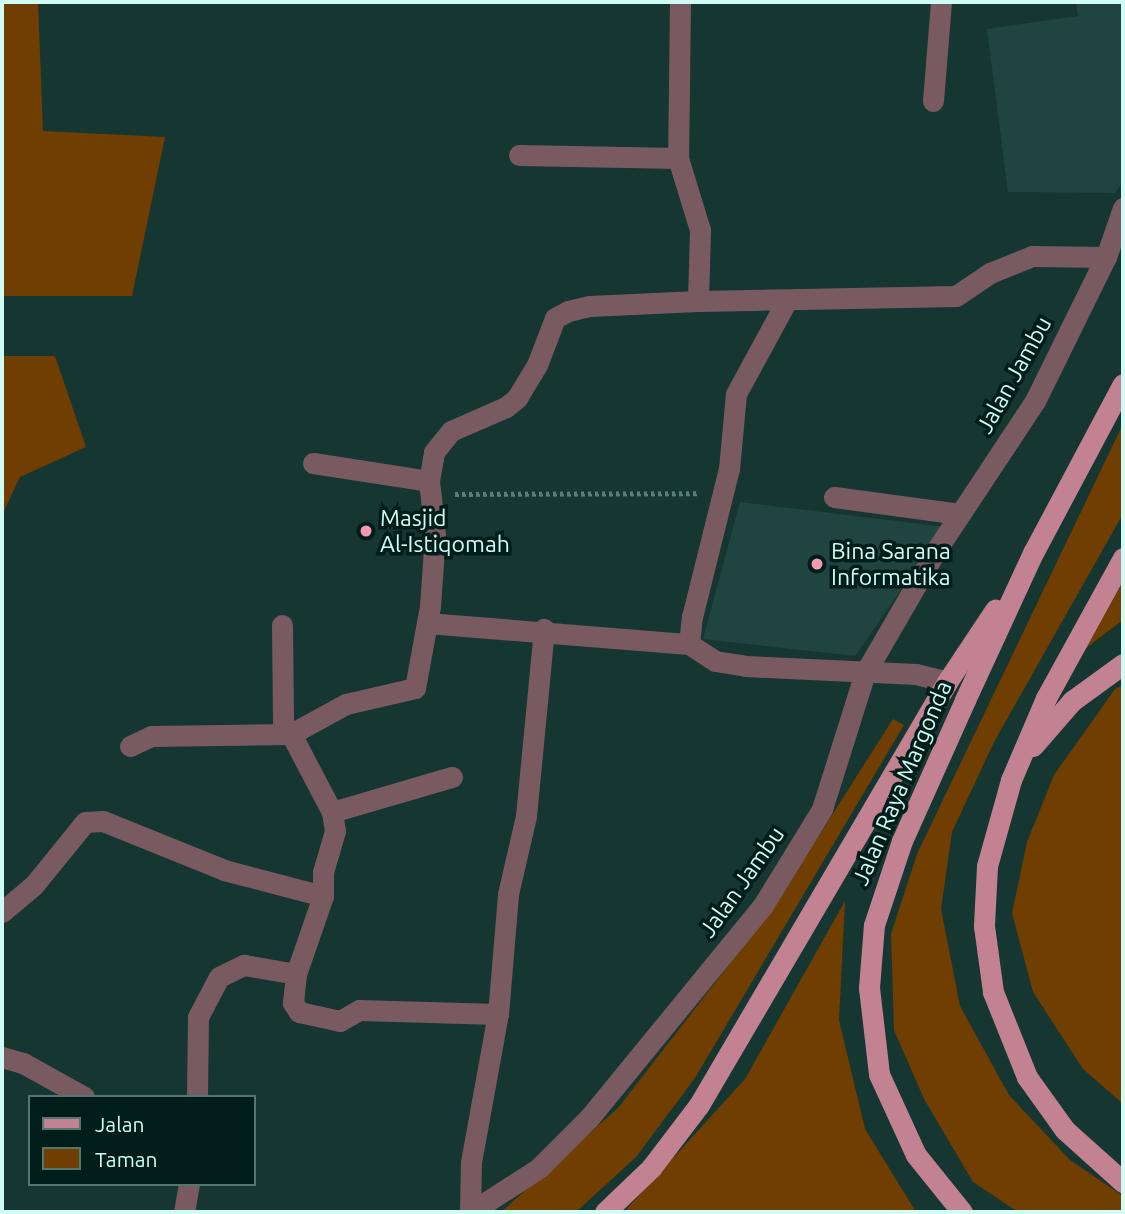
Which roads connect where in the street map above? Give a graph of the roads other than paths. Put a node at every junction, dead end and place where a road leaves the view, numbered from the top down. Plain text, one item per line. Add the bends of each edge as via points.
1 (680, 2) edge
2 (941, 2) edge
3 (933, 101) dead end
4 (519, 155) dead end
5 (678, 158) junction
6 (1123, 208) edge
7 (1106, 257) junction
8 (787, 300) junction
9 (698, 301) junction
10 (1123, 384) edge
11 (313, 463) dead end
12 (430, 488) junction
13 (834, 496) dead end
14 (960, 514) junction
15 (1033, 553) junction
16 (1123, 558) edge
17 (428, 622) junction
18 (282, 625) dead end
19 (544, 629) junction
20 (690, 644) junction
21 (1123, 664) edge
22 (865, 673) junction
23 (947, 682) junction
24 (292, 734) junction
25 (130, 746) dead end
26 (453, 777) dead end
27 (1012, 780) junction
28 (332, 811) junction
29 (323, 896) junction
30 (2, 912) edge
31 (296, 974) junction
32 (498, 1014) junction
33 (2, 1057) edge
34 (81, 1095) edge
35 (197, 1095) edge
36 (1123, 1182) edge
37 (189, 1186) edge
38 (184, 1212) edge
39 (471, 1212) edge
40 (605, 1212) edge
41 (962, 1212) edge

1 - 5 street
2 - 3 street
4 - 5 street
5 - 9 street via 700,230
6 - 7 street
7 - 8 street via 1032,256 990,273 956,296
7 - 14 street, Jalan Jambu via 1035,401
8 - 9 street
8 - 20 street via 736,394 723,493 692,617
9 - 12 street via 589,306 555,318 537,365 517,398 443,438 434,452
10 - 15 main road, Jalan Raya Margonda
11 - 12 street
12 - 17 street via 435,534
13 - 14 street
14 - 22 street, Jalan Jambu
15 - 23 main road
15 - 41 main road, Jalan Raya Margonda via 898,851 880,898 870,958 873,1035 888,1101 916,1155
16 - 27 main road via 1046,698
17 - 19 street
17 - 24 street via 415,688 346,704
18 - 24 street via 283,728
19 - 20 street
19 - 32 street via 526,816 508,894
20 - 22 street via 725,663
21 - 27 main road via 1093,683 1049,724
22 - 23 street via 916,674
22 - 39 street, Jalan Jambu via 822,809 762,907 589,1118 540,1168
23 - 40 main road via 699,1105 651,1168
24 - 25 street via 151,736
24 - 28 street
26 - 28 street
27 - 36 main road via 993,837 984,894 993,992 1012,1047 1046,1107 1086,1153
28 - 29 street via 335,831 323,872
29 - 30 street via 224,870 103,821 85,822 34,886
29 - 31 street
31 - 32 street via 293,1003 299,1012 341,1021 359,1010
31 - 35 street via 244,965 219,977 198,1017
32 - 39 street via 471,1163
33 - 34 street via 23,1062
37 - 38 street

